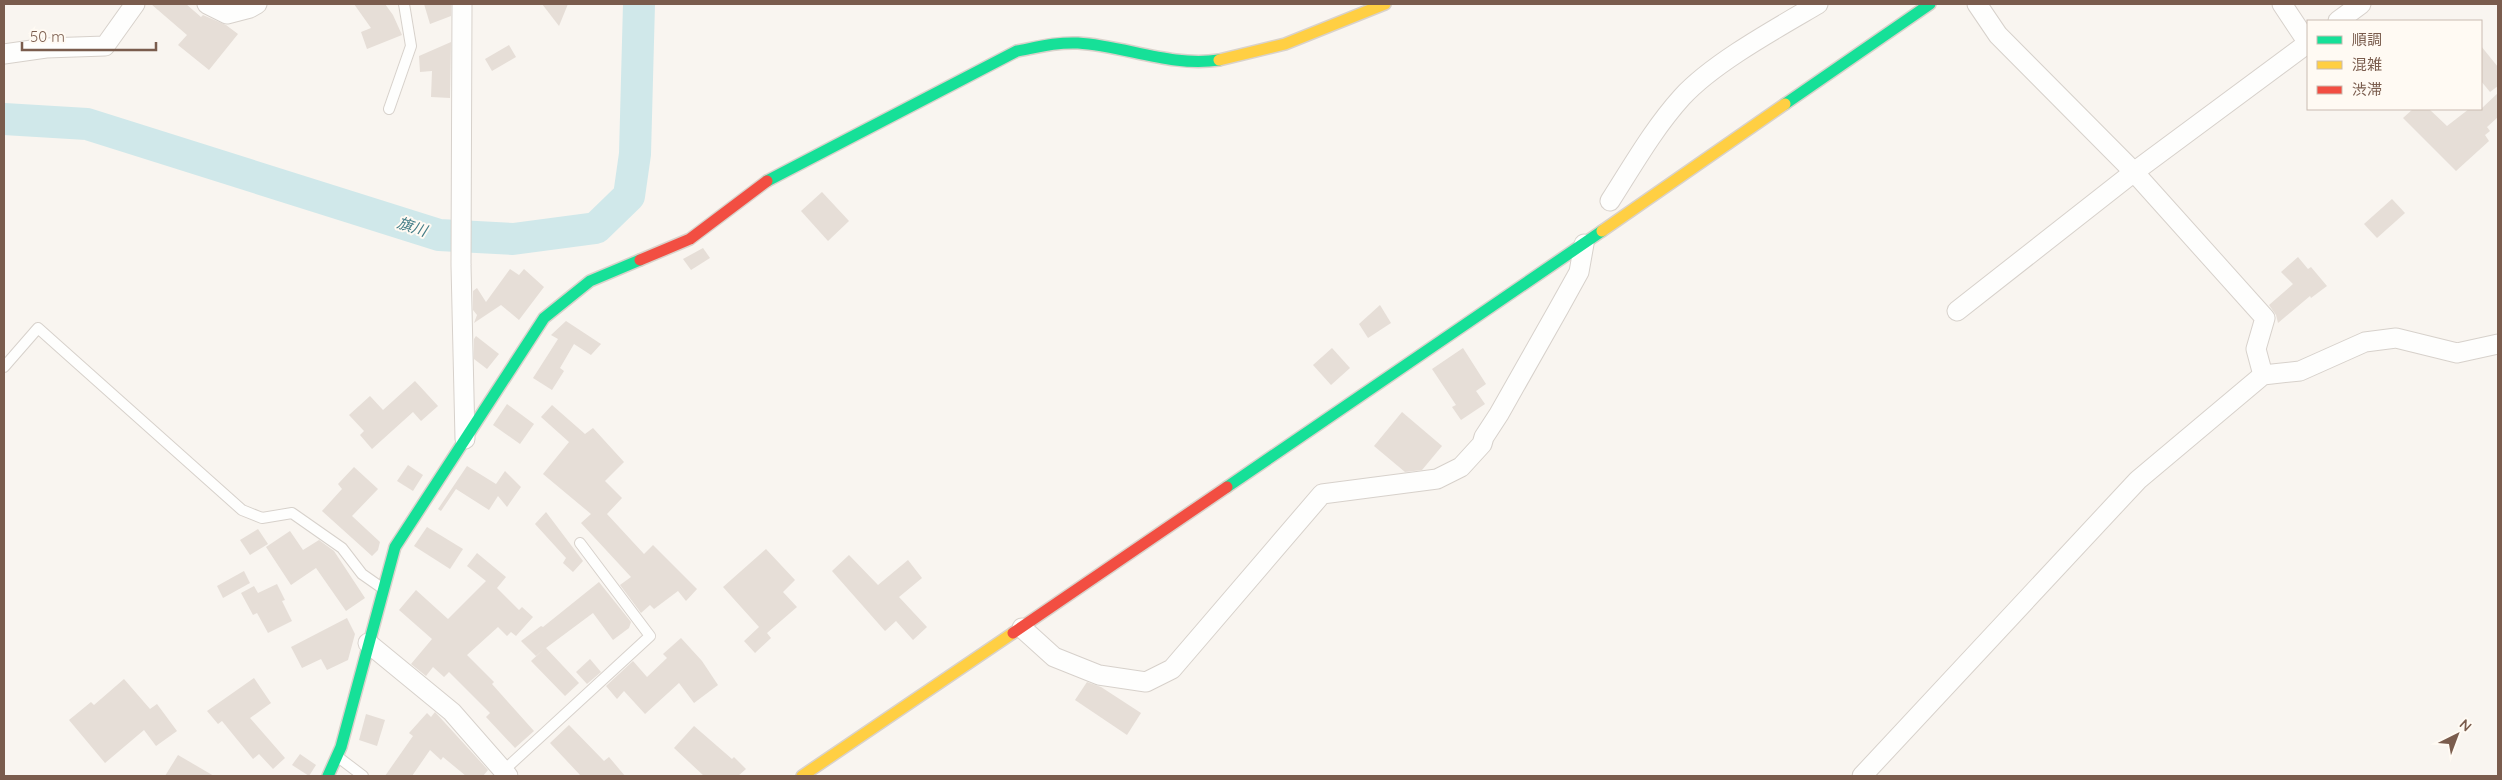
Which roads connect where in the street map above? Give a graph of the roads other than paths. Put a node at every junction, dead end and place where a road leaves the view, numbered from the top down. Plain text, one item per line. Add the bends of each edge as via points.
1 (135, 4) edge
2 (206, 4) edge
3 (257, 4) edge
4 (404, 4) edge
5 (462, 4) edge
6 (1385, 4) edge
7 (1818, 4) edge
8 (1930, 4) edge
9 (1977, 4) edge
10 (2282, 4) edge
11 (2361, 4) edge
12 (2339, 20) edge
13 (2307, 42) edge
14 (2307, 44) edge
15 (4, 54) edge
16 (389, 108) dead end
17 (2134, 172) junction
18 (1610, 201) dead end
19 (1584, 244) junction
20 (1957, 311) dead end
21 (2498, 344) edge
22 (4, 367) edge
23 (2263, 375) junction
24 (465, 439) junction
25 (580, 543) dead end
26 (383, 588) junction
27 (1022, 628) junction
28 (368, 643) junction
29 (338, 756) junction
30 (503, 774) edge
31 (328, 776) edge
32 (363, 776) edge
33 (802, 776) edge
34 (1862, 776) edge

1 - 15 street via 105,46 46,48
2 - 3 street via 227,14
4 - 16 lane via 411,46
5 - 24 street via 461,265
6 - 24 street via 1302,38 1235,58 1183,62 1101,45 1061,42 1017,52 775,174 690,239 590,281 544,318
7 - 18 street via 1719,66 1683,96 1648,141
8 - 19 street
9 - 17 street via 1998,35
10 - 13 street
11 - 12 street
14 - 17 street
17 - 20 street
17 - 23 street via 2265,318 2256,349
19 - 27 street
19 - 27 street via 1578,272 1559,308 1482,444 1461,468 1436,480 1322,494 1172,669 1146,682 1099,674 1054,657
21 - 23 street via 2457,353 2396,338 2365,342 2300,371
22 - 26 lane via 38,328 242,510 262,518 292,513 342,548 362,574
23 - 34 street via 2138,480
24 - 26 street via 395,547
25 - 30 lane via 650,636
26 - 28 street
27 - 33 street
28 - 29 street
28 - 30 street via 452,712
29 - 31 street
29 - 32 lane

